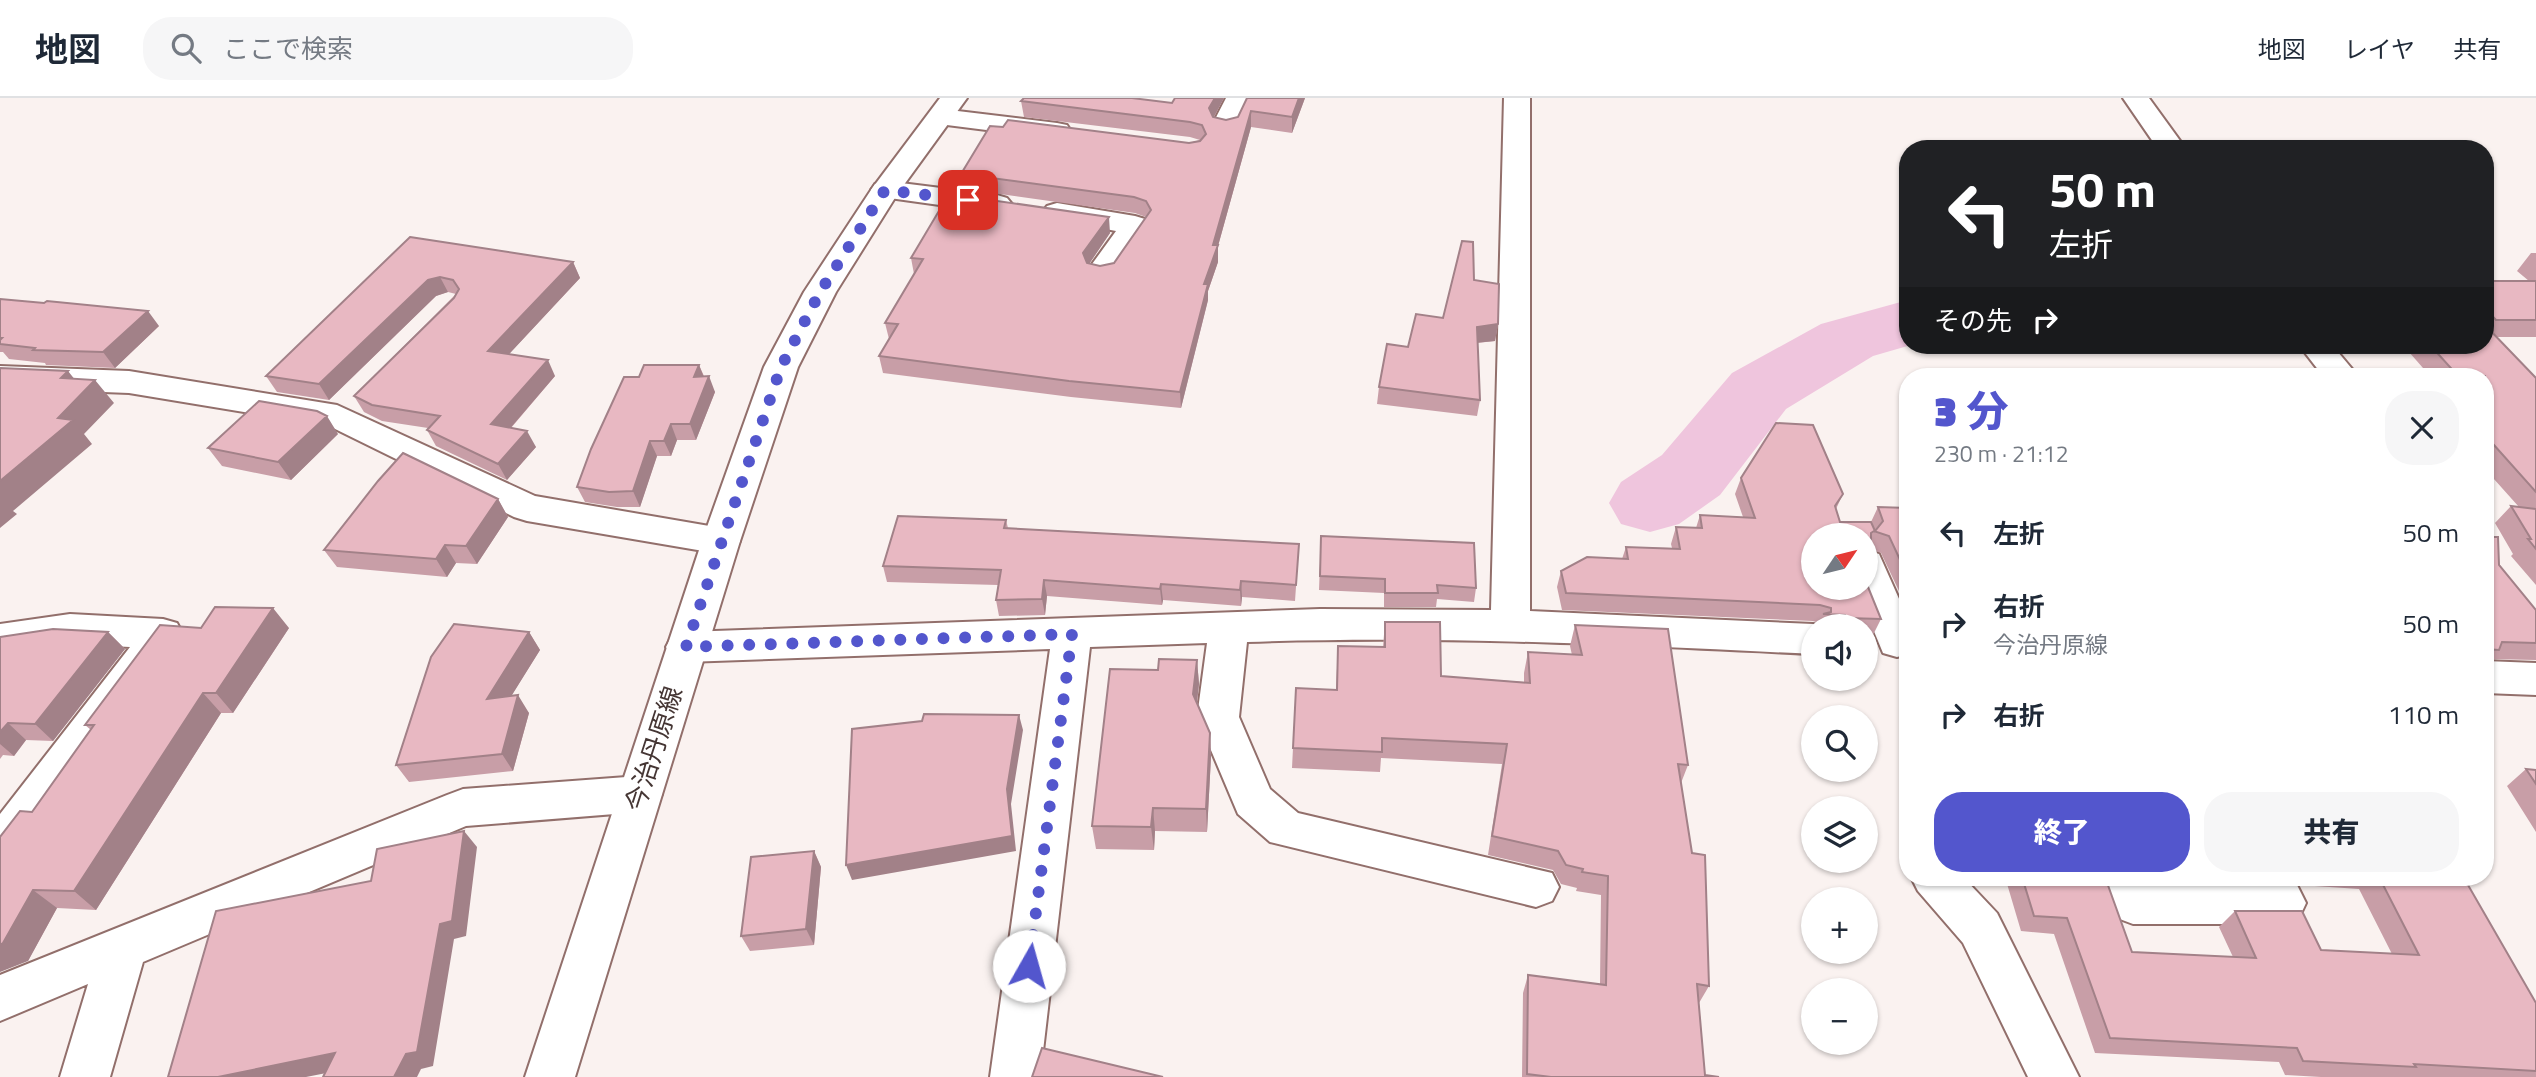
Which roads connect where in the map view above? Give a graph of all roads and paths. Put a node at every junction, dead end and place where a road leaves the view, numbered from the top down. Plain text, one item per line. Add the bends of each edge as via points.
1 (1239, 98) edge
2 (1517, 98) edge
3 (2136, 98) edge
4 (947, 107) edge
5 (1226, 125) edge
6 (1085, 135) edge
7 (2166, 140) edge
8 (885, 190) junction
9 (1102, 271) edge
10 (2323, 354) edge
11 (2334, 368) edge
12 (0, 377) edge
13 (721, 541) junction
14 (1877, 600) edge
15 (1510, 625) junction
16 (1229, 628) junction
17 (1072, 634) junction
18 (1801, 638) edge
19 (0, 639) edge
20 (1890, 642) edge
21 (686, 647) junction
22 (2494, 677) edge
23 (2536, 679) edge
24 (640, 794) junction
25 (14, 812) edge
26 (0, 848) edge
27 (1942, 886) edge
28 (2126, 886) edge
29 (2274, 886) edge
30 (1536, 887) dead end
31 (123, 947) junction
32 (0, 998) edge
33 (85, 1077) edge
34 (550, 1077) edge
35 (1015, 1077) edge
36 (2054, 1077) edge

1 - 5 street
2 - 15 street
3 - 7 street
4 - 6 street
4 - 8 street, 今治丹原線
8 - 9 street via 1135,225
8 - 13 street, 今治丹原線 via 820,292 781,367
10 - 11 street
12 - 13 street via 129,382 346,407 527,508
13 - 21 street, 今治丹原線
14 - 20 street
15 - 16 street
15 - 18 street
16 - 17 street
16 - 30 street via 1218,717 1254,801 1286,829
17 - 21 street
17 - 35 street
19 - 25 street via 70,629 163,634
21 - 24 street, 今治丹原線
22 - 23 street
24 - 31 street via 463,808
24 - 34 street, 今治丹原線
25 - 26 street
27 - 36 street via 1980,928
28 - 29 street via 2133,903 2283,903
31 - 32 street
31 - 33 street

